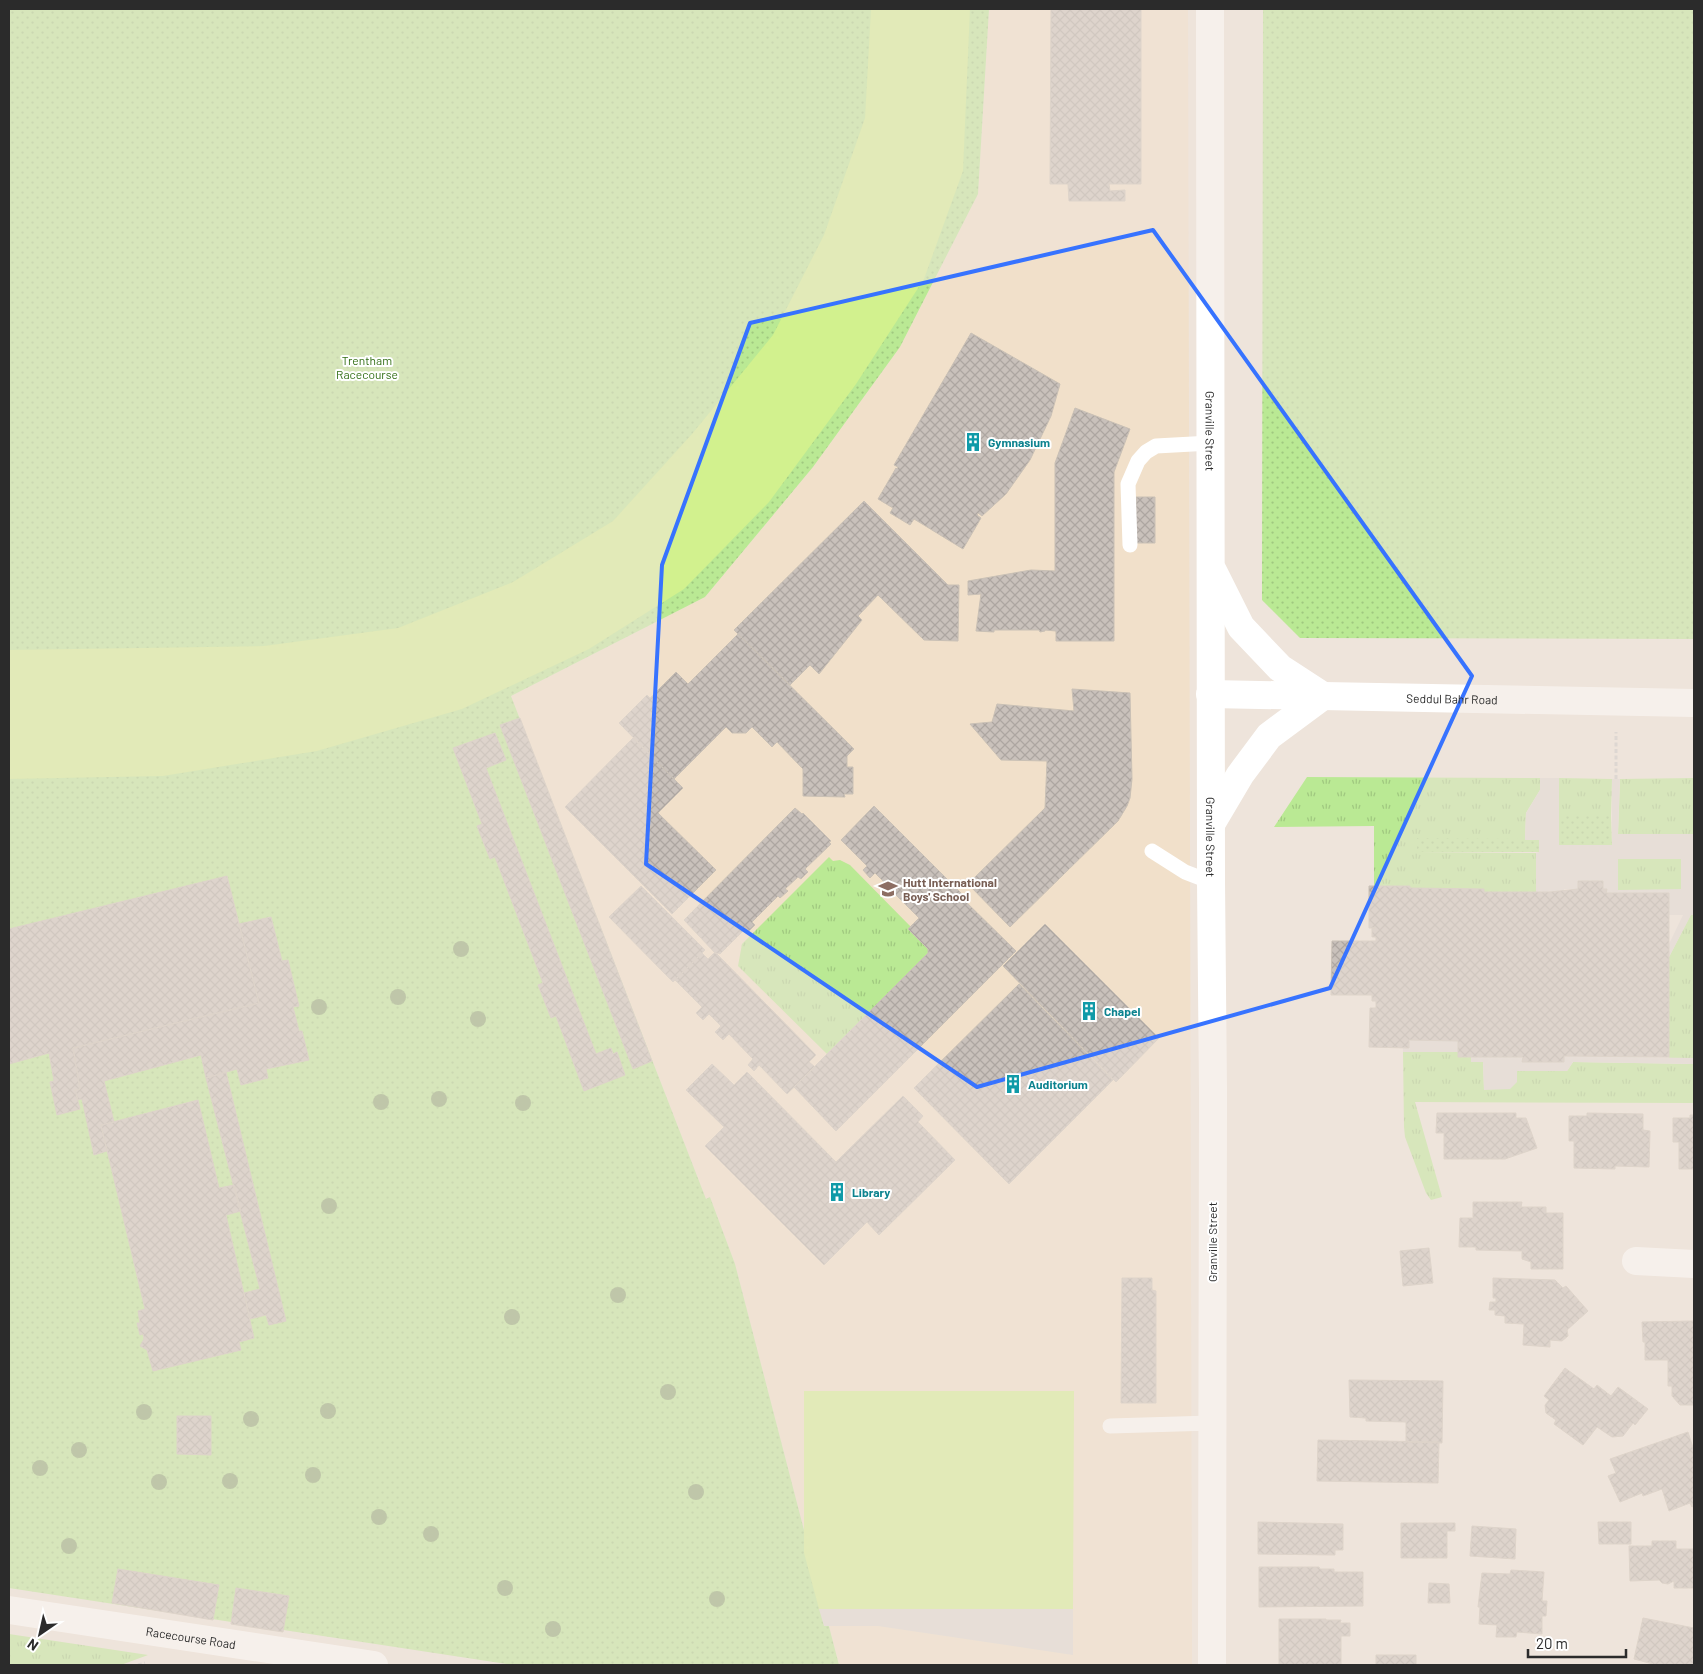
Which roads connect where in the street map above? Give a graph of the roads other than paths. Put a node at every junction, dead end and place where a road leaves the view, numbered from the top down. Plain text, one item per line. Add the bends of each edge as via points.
1 (1210, 9) edge
2 (1211, 443) junction
3 (1130, 545) dead end
4 (1210, 565) junction
5 (1210, 694) junction
6 (1323, 696) junction
7 (1694, 703) edge
8 (1211, 824) junction
9 (1152, 851) dead end
10 (1211, 882) junction
11 (1636, 1261) dead end
12 (1694, 1264) edge
13 (1212, 1423) junction
14 (1110, 1426) dead end
15 (9, 1610) edge
16 (374, 1665) edge
17 (1212, 1665) edge

1 - 2 street, Granville Street
2 - 3 lane via 1156,446 1138,461 1128,484
2 - 4 street, Granville Street
4 - 5 street, Granville Street
4 - 6 street via 1241,627 1280,668
5 - 6 street, Seddul Bahr Road
5 - 8 street, Granville Street
6 - 7 street, Seddul Bahr Road
6 - 8 street via 1270,736 1240,775
8 - 10 street, Granville Street
9 - 10 lane via 1185,872
10 - 13 street, Granville Street
11 - 12 street
13 - 14 lane
13 - 17 street, Granville Street
15 - 16 street, Racecourse Road

